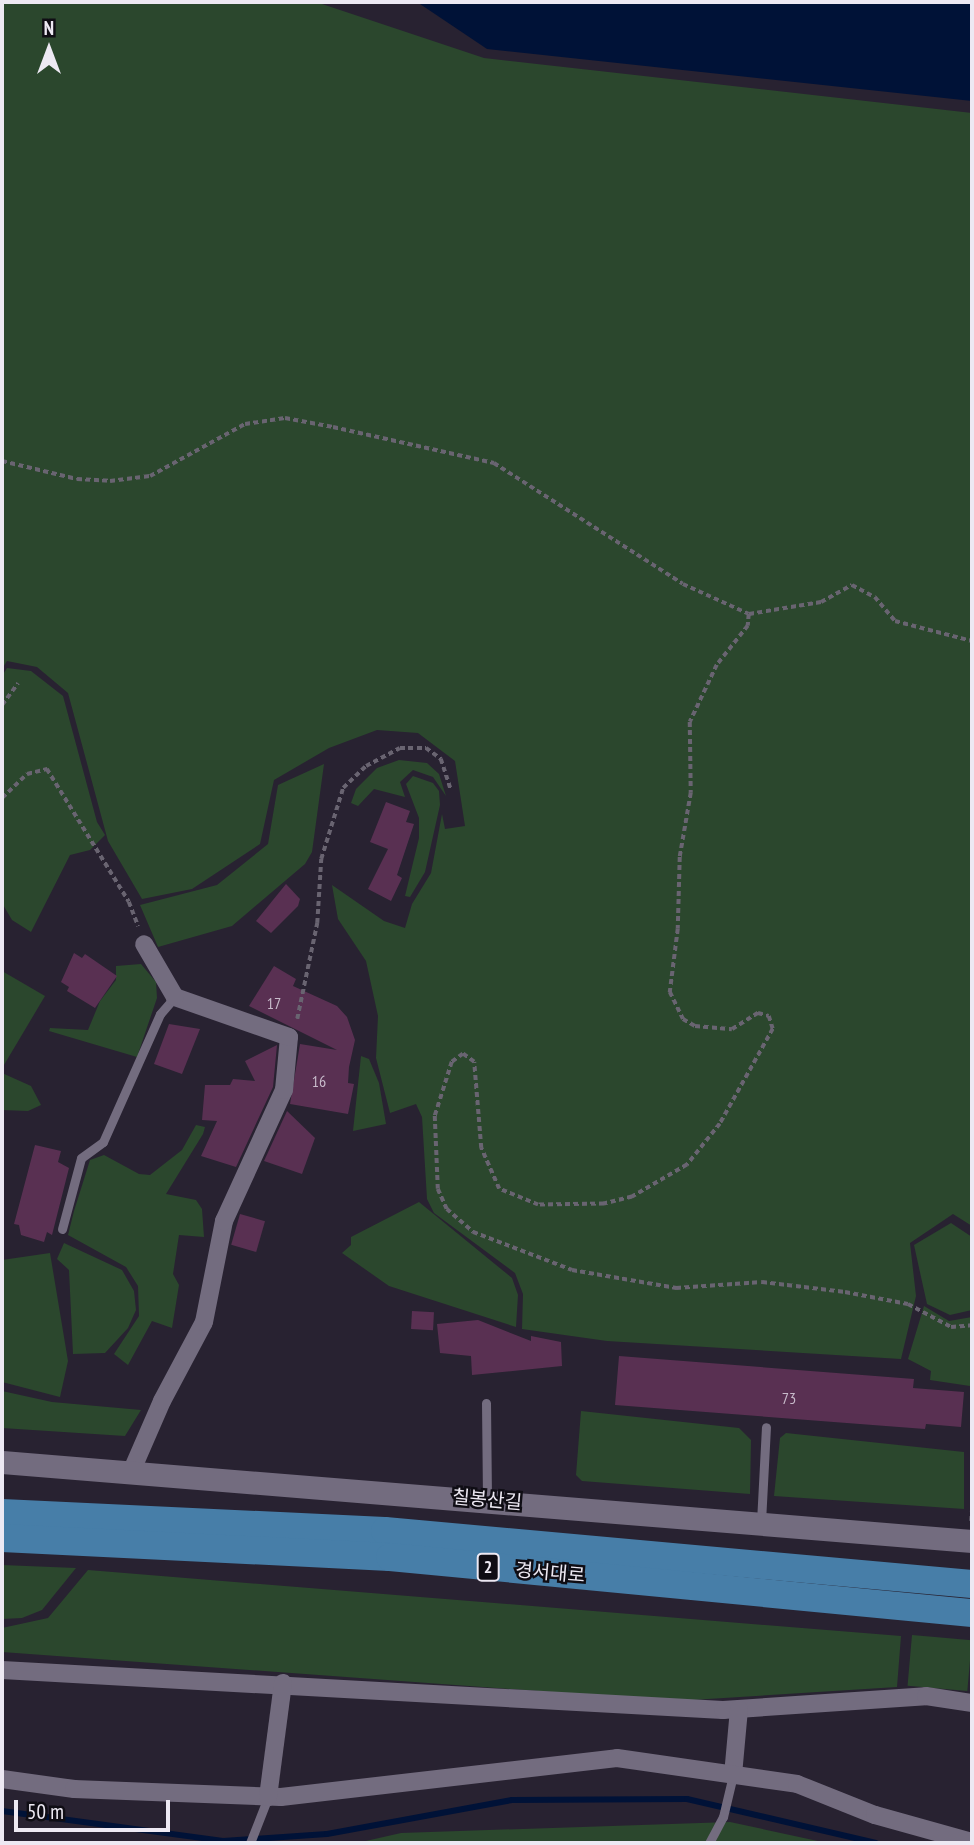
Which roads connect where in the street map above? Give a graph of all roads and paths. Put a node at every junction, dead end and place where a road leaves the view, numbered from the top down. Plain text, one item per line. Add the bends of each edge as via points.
1 (2, 461) edge
2 (749, 614) junction
3 (972, 641) edge
4 (18, 683) dead end
5 (2, 705) edge
6 (451, 789) dead end
7 (2, 798) edge
8 (144, 944) joint
9 (175, 997) junction
10 (289, 1037) junction
11 (62, 1228) dead end
12 (972, 1325) edge
13 (486, 1403) dead end
14 (766, 1427) dead end
15 (2, 1462) edge
16 (132, 1470) junction
17 (486, 1500) junction
18 (2, 1513) edge
19 (761, 1522) junction
20 (2, 1538) edge
21 (972, 1541) edge
22 (972, 1584) edge
23 (972, 1613) edge
24 (2, 1670) edge
25 (283, 1683) junction
26 (972, 1703) edge
27 (739, 1709) junction
28 (733, 1775) junction
29 (2, 1779) edge
30 (268, 1797) junction
31 (972, 1842) edge
32 (250, 1843) edge
33 (709, 1843) edge

1 - 2 path via 77,479 110,481 150,476 245,424 285,418 333,427 494,463 683,584
2 - 3 path via 821,601 852,585 875,597 895,621
2 - 12 path via 748,626 702,689 690,722 691,793 680,857 670,992 683,1018 695,1026 732,1029 758,1013 769,1016 773,1029 720,1124 687,1165 632,1197 604,1204 538,1205 499,1189 481,1148 474,1062 464,1054 452,1062 435,1116 439,1189 447,1209 473,1232 572,1270 676,1288 762,1282 845,1292 908,1304 951,1327
4 - 5 path
6 - 10 path via 441,759 426,748 400,748 366,766 343,788 321,859 317,923 300,1014
7 - 8 path via 27,774 47,769 129,902
8 - 9 street
9 - 10 street
9 - 11 lane via 160,1014 103,1142 81,1158
10 - 16 street via 284,1090 224,1221 204,1322
13 - 17 lane
14 - 19 lane
15 - 16 street, 칠봉산길
16 - 17 street, 칠봉산길 via 326,1491
17 - 19 street, 칠봉산길
18 - 22 main road, 경서대로 / 2 via 385,1531
19 - 21 street, 칠봉산길
20 - 23 main road, 경서대로 / 2 via 390,1557
24 - 25 street
25 - 27 street via 523,1701
25 - 30 street
26 - 27 street via 926,1696
27 - 28 street
28 - 30 street via 617,1758
28 - 31 street via 797,1784 875,1815
28 - 33 lane via 723,1817
29 - 30 street via 74,1790
30 - 32 lane

